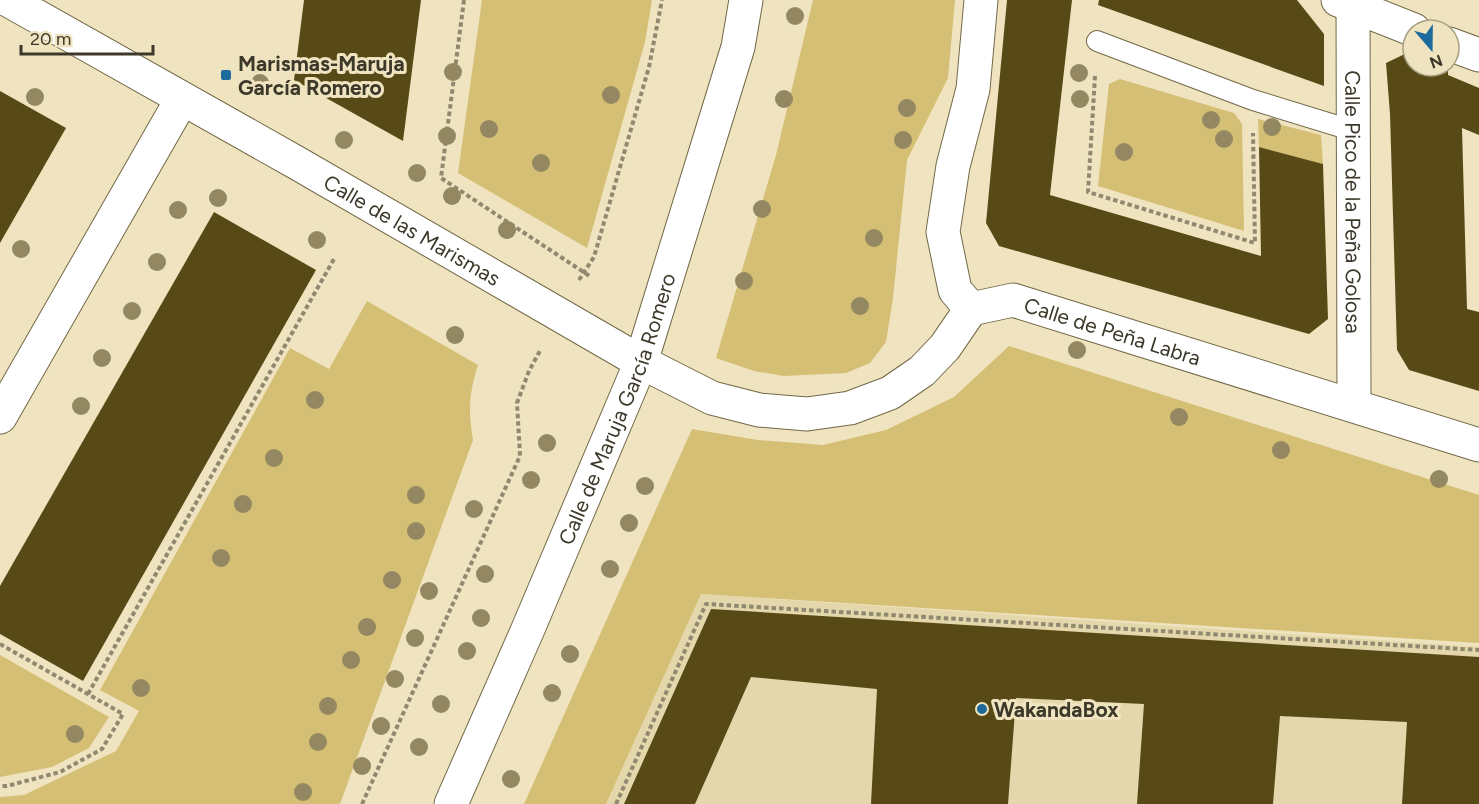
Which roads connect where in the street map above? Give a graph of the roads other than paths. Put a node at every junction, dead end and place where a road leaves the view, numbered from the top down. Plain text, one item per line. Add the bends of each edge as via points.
1 (8, 0) edge
2 (746, 0) edge
3 (981, 0) edge
4 (1348, 2) edge
5 (1401, 24) edge
6 (1097, 41) road end
7 (1461, 48) edge
8 (1479, 55) edge
9 (182, 99) junction
10 (1354, 131) junction
11 (971, 309) junction
12 (641, 362) junction
13 (1354, 405) junction
14 (0, 417) edge
15 (1479, 445) edge
16 (451, 804) edge

1 - 9 street, Calle de las Marismas
2 - 12 street, Calle de Maruja García Romero via 738,47
3 - 11 street via 973,89 953,166 943,232 955,290
4 - 5 street
4 - 10 street, Calle Pico de la Peña Golosa
6 - 10 lane via 1253,100
7 - 8 street
9 - 12 street, Calle de las Marismas
9 - 14 street
10 - 13 street, Calle Pico de la Peña Golosa
11 - 12 street via 945,347 922,371 890,393 850,408 807,414 759,410 712,398
11 - 13 street, Calle de Peña Labra via 1013,300
12 - 16 street, Calle de Maruja García Romero
13 - 15 street, Calle de Peña Labra

